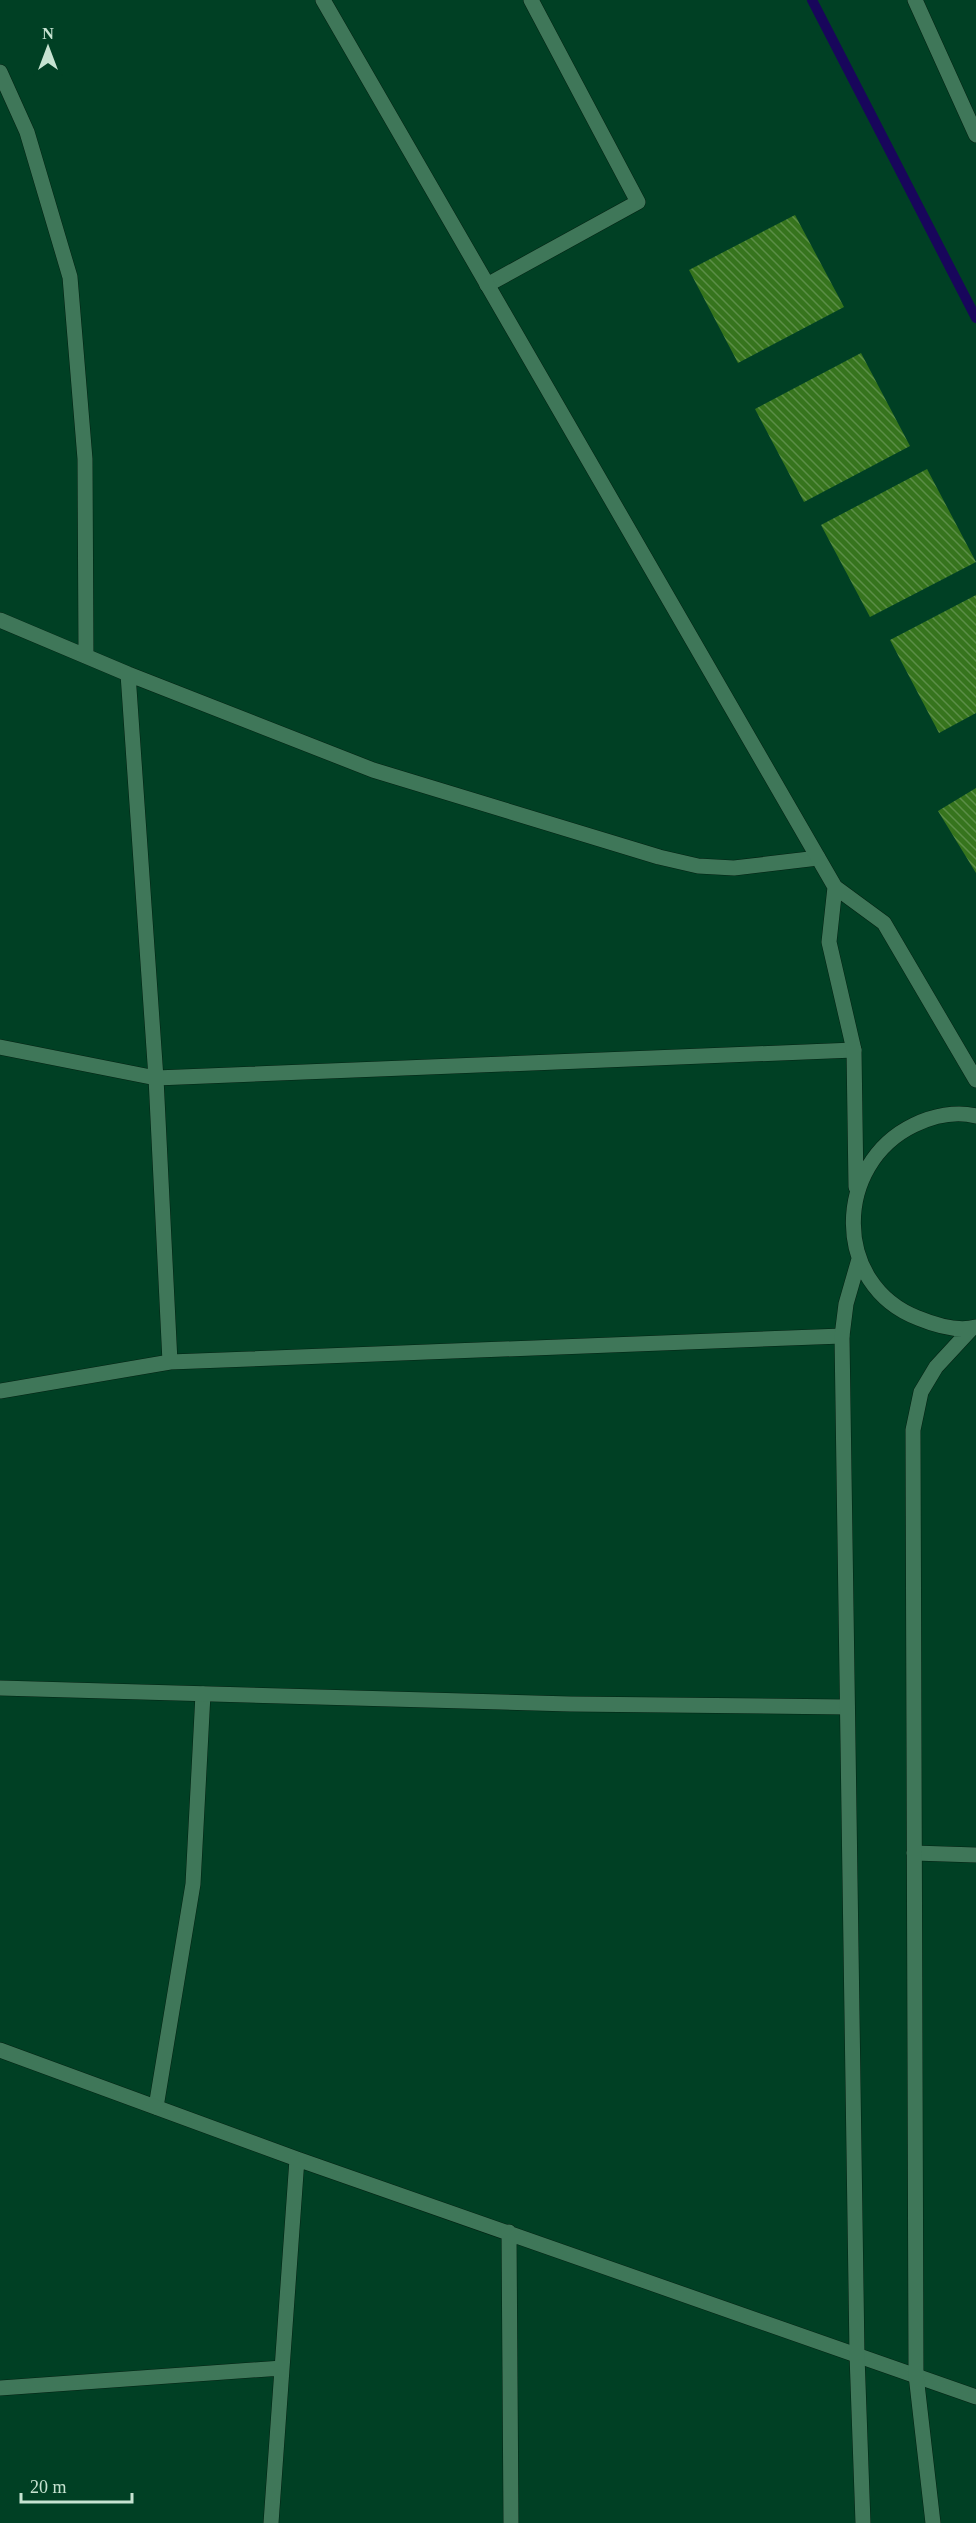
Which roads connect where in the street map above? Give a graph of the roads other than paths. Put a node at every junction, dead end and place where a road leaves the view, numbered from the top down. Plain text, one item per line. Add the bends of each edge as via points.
1 (323, 0) edge
2 (531, 0) edge
3 (915, 0) edge
4 (0, 72) edge
5 (976, 135) edge
6 (487, 285) junction
7 (0, 620) edge
8 (86, 655) junction
9 (128, 674) junction
10 (818, 858) junction
11 (835, 887) junction
12 (0, 1047) edge
13 (854, 1050) junction
14 (156, 1078) junction
15 (976, 1080) edge
16 (976, 1116) edge
17 (856, 1190) junction
18 (859, 1259) junction
19 (974, 1327) edge
20 (842, 1336) junction
21 (170, 1362) junction
22 (0, 1391) edge
23 (0, 1688) edge
24 (203, 1694) junction
25 (847, 1707) junction
26 (914, 1853) junction
27 (976, 1855) edge
28 (0, 2050) edge
29 (156, 2107) junction
30 (297, 2159) junction
31 (509, 2232) junction
32 (857, 2355) junction
33 (282, 2368) junction
34 (916, 2375) junction
35 (0, 2388) edge
36 (976, 2397) edge
37 (271, 2523) edge
38 (511, 2523) edge
39 (863, 2523) edge
40 (933, 2523) edge

1 - 6 street
2 - 6 street via 638,202
3 - 5 street
4 - 8 street via 27,132 70,277 85,459
6 - 10 street
7 - 8 street
8 - 9 street
9 - 10 street via 373,770 659,857 698,866 734,868
9 - 14 street
10 - 11 street
11 - 13 street via 830,942
11 - 15 street via 884,923
12 - 14 street
13 - 14 street
13 - 17 street
14 - 21 street
16 - 17 street via 966,1113 930,1118 898,1133 872,1158
17 - 18 street via 852,1225
18 - 19 street via 877,1289 904,1313 936,1326
18 - 20 street
19 - 26 street via 936,1367 921,1392 912,1430
20 - 21 street
20 - 25 street
21 - 22 street
23 - 24 street
24 - 25 street
24 - 29 street via 193,1884
25 - 32 street
26 - 27 street
26 - 34 street
28 - 29 street
29 - 30 street
30 - 31 street
30 - 33 street
31 - 32 street
31 - 38 street
32 - 34 street
32 - 39 street
33 - 35 street
33 - 37 street
34 - 36 street
34 - 40 street

